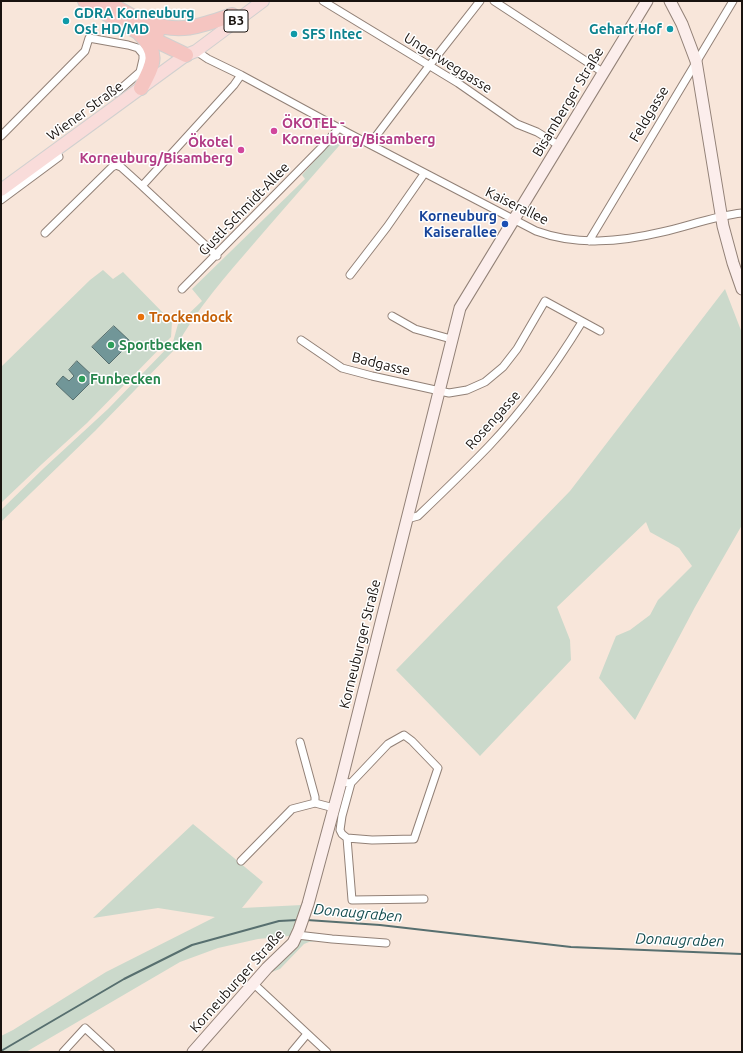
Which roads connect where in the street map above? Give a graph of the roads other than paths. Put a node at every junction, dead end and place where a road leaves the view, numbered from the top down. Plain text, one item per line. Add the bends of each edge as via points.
1 (85, 1) edge
2 (105, 1) edge
3 (251, 1) edge
4 (262, 1) edge
5 (323, 1) edge
6 (480, 1) edge
7 (494, 1) edge
8 (647, 1) edge
9 (670, 1) edge
10 (733, 1) edge
11 (232, 15) junction
12 (138, 26) junction
13 (194, 54) junction
14 (696, 61) junction
15 (429, 66) junction
16 (604, 72) junction
17 (241, 75) junction
18 (142, 88) junction
19 (116, 92) dead end
20 (339, 128) junction
21 (1, 136) edge
22 (370, 144) junction
23 (560, 146) junction
24 (424, 174) junction
25 (142, 186) junction
26 (8, 188) edge
27 (1, 200) edge
28 (742, 213) edge
29 (721, 216) junction
30 (513, 219) junction
31 (45, 233) dead end
32 (589, 241) junction
33 (217, 256) junction
34 (350, 275) dead end
35 (742, 289) edge
36 (182, 290) dead end
37 (392, 316) dead end
38 (582, 322) junction
39 (600, 331) dead end
40 (451, 339) junction
41 (301, 340) dead end
42 (440, 391) junction
43 (407, 519) junction
44 (300, 742) dead end
45 (346, 782) junction
46 (315, 803) junction
47 (334, 808) junction
48 (347, 838) junction
49 (241, 861) dead end
50 (424, 899) dead end
51 (298, 933) junction
52 (386, 943) dead end
53 (254, 984) junction
54 (307, 1034) junction
55 (63, 1052) edge
56 (111, 1052) edge
57 (193, 1052) edge
58 (292, 1052) edge
59 (327, 1052) edge

1 - 12 highway
2 - 12 highway
3 - 11 main road, Wiener Straße / B3
4 - 13 main road, Wiener Straße / B3
5 - 15 street, Ungerweggasse
6 - 15 street
7 - 16 street
8 - 16 street, Bisamberger Straße
9 - 14 street
10 - 14 street, Feldgasse
11 - 12 highway via 199,26 177,29
11 - 13 main road, Wiener Straße / B3 via 192,47
12 - 13 highway
12 - 18 highway via 153,58
13 - 17 street, Kaiserallee
13 - 18 main road, Wiener Straße / B3
14 - 29 street
14 - 32 street, Feldgasse
15 - 22 street
15 - 23 street, Ungerweggasse via 517,124
16 - 23 street, Bisamberger Straße
17 - 20 street, Kaiserallee
17 - 25 street
18 - 26 main road, Wiener Straße / B3
19 - 21 street via 140,72 143,54 138,48 128,45 89,38 85,51
20 - 22 street, Kaiserallee
20 - 33 street, Gustl-Schmidt-Allee
22 - 24 street, Kaiserallee
23 - 30 street, Bisamberger Straße
24 - 30 street, Kaiserallee
24 - 34 street
25 - 31 street via 121,167 116,166
25 - 33 street
26 - 27 street
28 - 29 street, Kaiserallee
29 - 32 street, Kaiserallee via 622,241
29 - 35 street
30 - 32 street, Kaiserallee via 549,236
30 - 40 street, Korneuburger Straße via 460,308
33 - 36 street, Gustl-Schmidt-Allee
37 - 40 street via 416,329
38 - 39 street, Rosengasse
38 - 42 street, Rosengasse via 545,301 503,367 485,382 467,390 449,393
38 - 43 street, Rosengasse via 550,371 490,445 418,516
40 - 42 street, Korneuburger Straße
41 - 42 street, Badgasse via 342,368
42 - 43 street, Korneuburger Straße
43 - 45 street, Korneuburger Straße
44 - 46 street
45 - 47 street, Korneuburger Straße
45 - 48 street via 340,830
45 - 48 street via 388,744 404,735 438,768 414,839
46 - 47 street
46 - 49 street via 292,809
47 - 51 street, Korneuburger Straße via 307,909
48 - 50 street via 352,900
51 - 52 street via 332,939
51 - 53 street, Korneuburger Straße via 293,943
53 - 54 street
53 - 57 street, Korneuburger Straße
54 - 58 street
54 - 59 street
55 - 56 street via 85,1028

